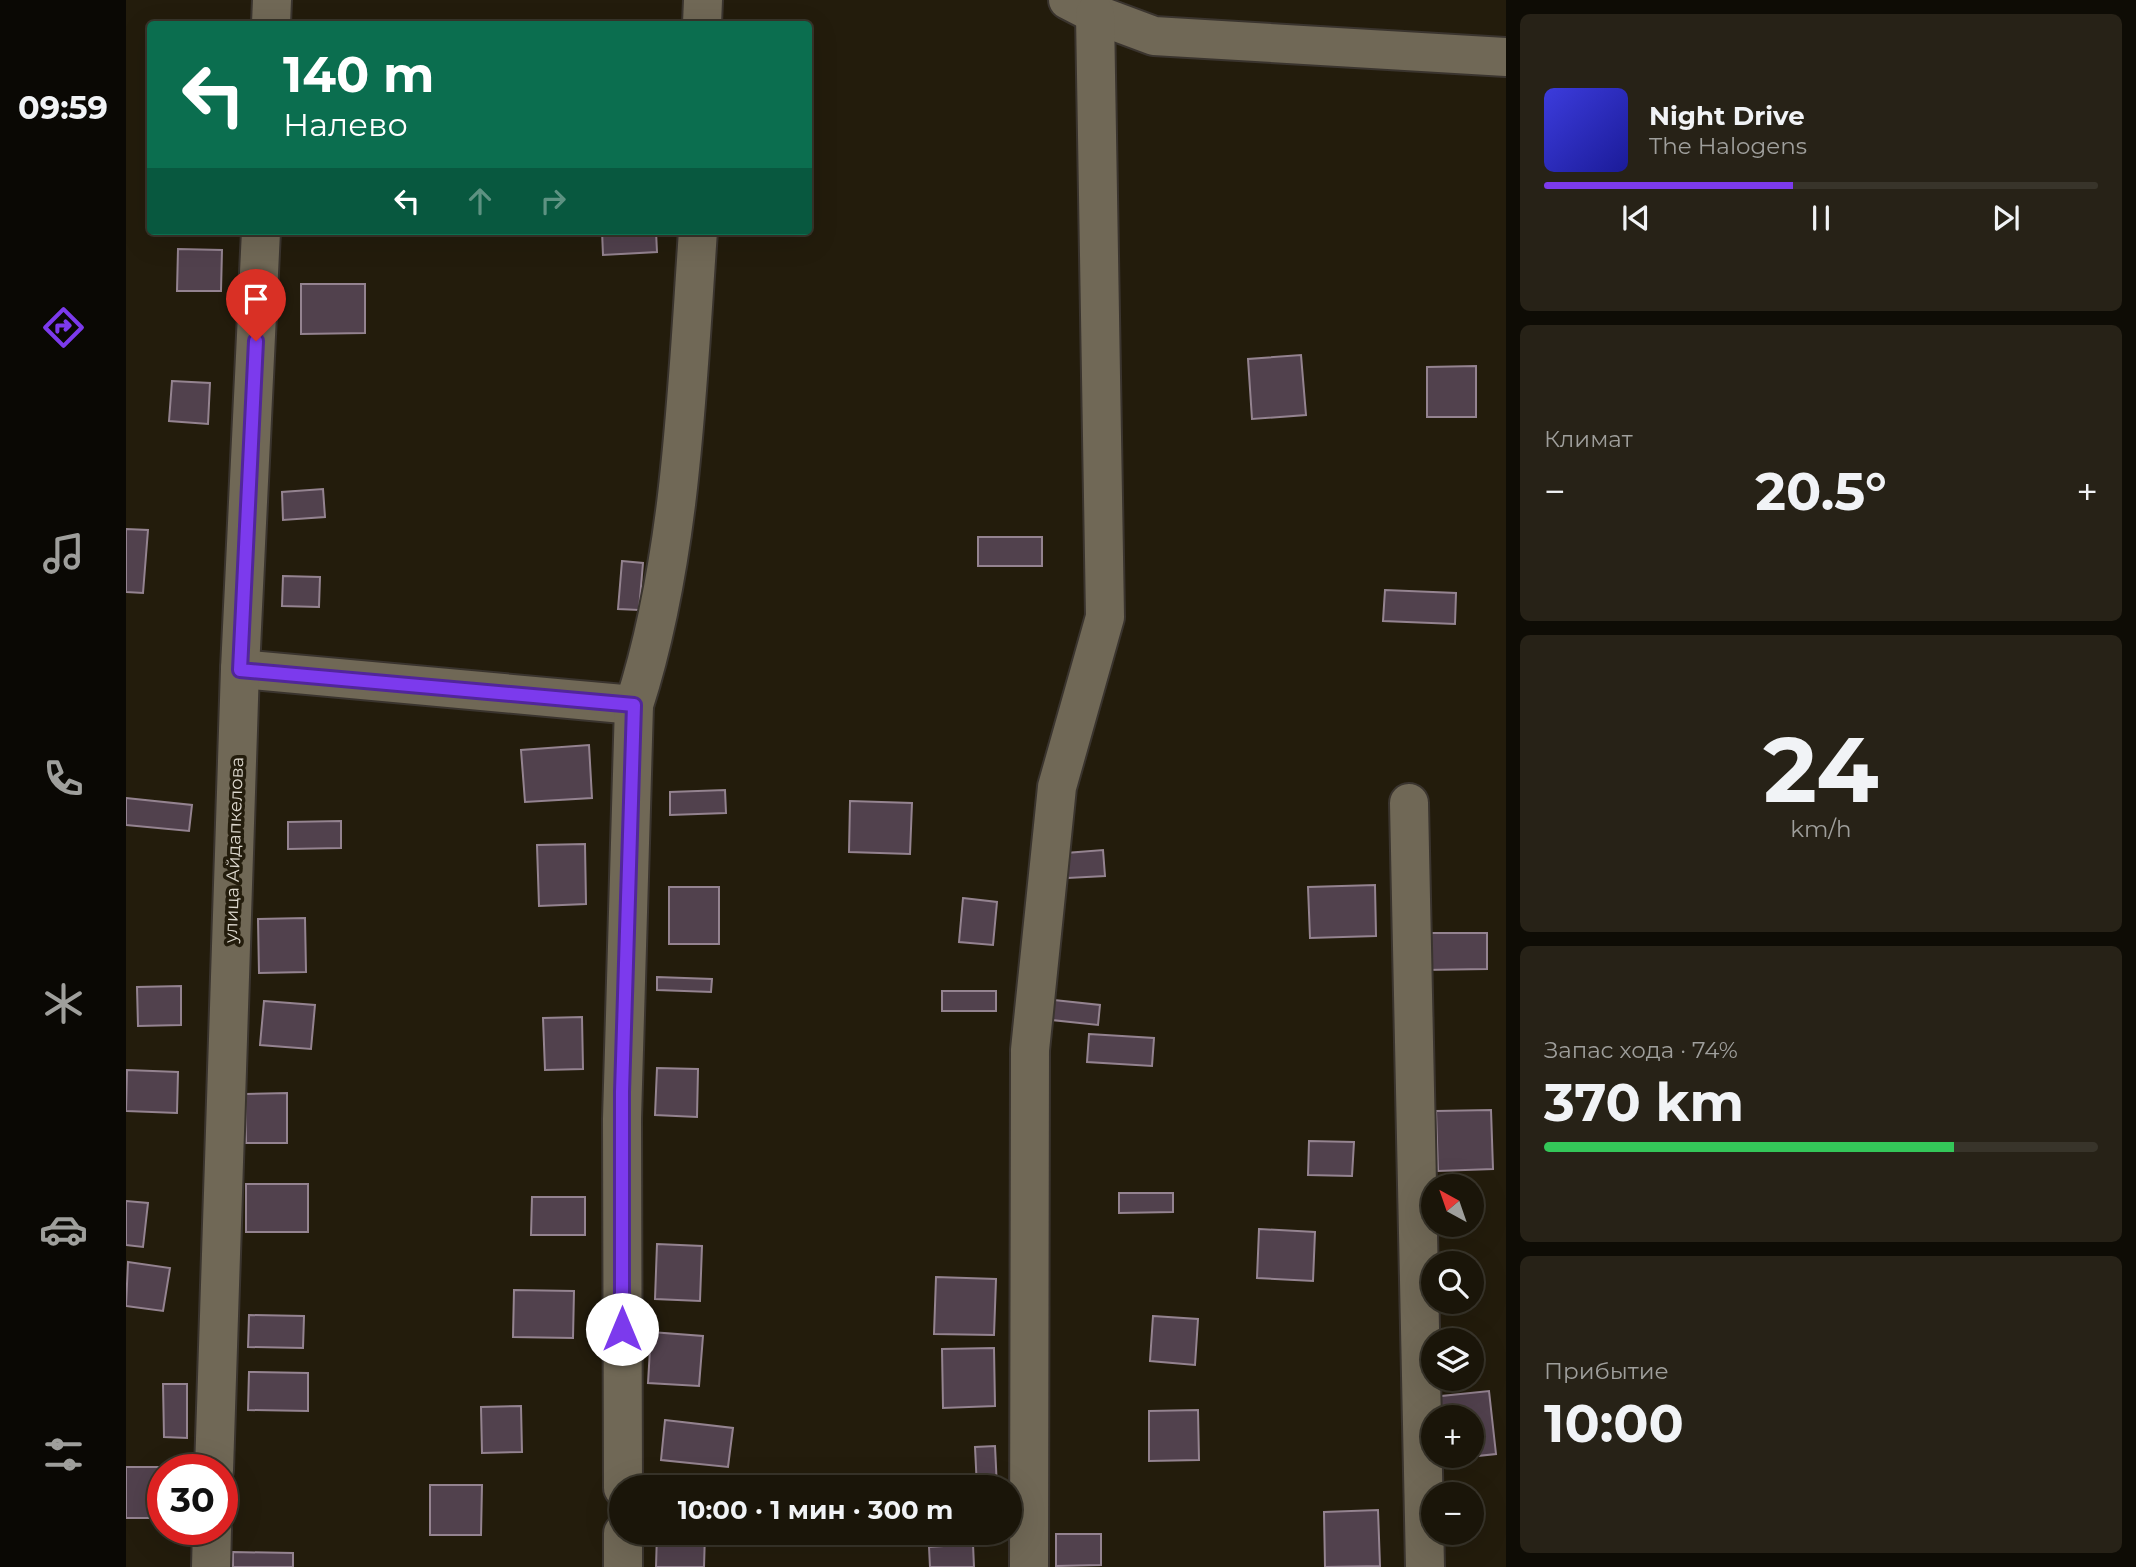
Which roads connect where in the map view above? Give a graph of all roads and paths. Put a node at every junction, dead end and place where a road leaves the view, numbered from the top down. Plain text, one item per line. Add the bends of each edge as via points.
1 (272, 0) edge
2 (703, 0) edge
3 (1081, 7) edge
4 (271, 21) edge
5 (702, 21) edge
6 (1506, 57) edge
7 (261, 235) edge
8 (698, 235) edge
9 (240, 670) junction
10 (634, 705) junction
11 (1409, 803) dead end
12 (215, 1454) edge
13 (623, 1475) edge
14 (212, 1545) edge
15 (623, 1545) edge
16 (211, 1567) edge
17 (623, 1567) edge
18 (1030, 1567) edge
19 (1425, 1567) edge

1 - 4 street
2 - 5 street
3 - 6 street via 1154,36
3 - 18 street via 1105,617 1057,787 1030,1050
7 - 9 street, улица Айдапкелова
8 - 10 street via 666,581 653,646
9 - 10 street
9 - 12 street, улица Айдапкелова
10 - 13 street via 622,1092
11 - 19 street
14 - 16 street
15 - 17 street

